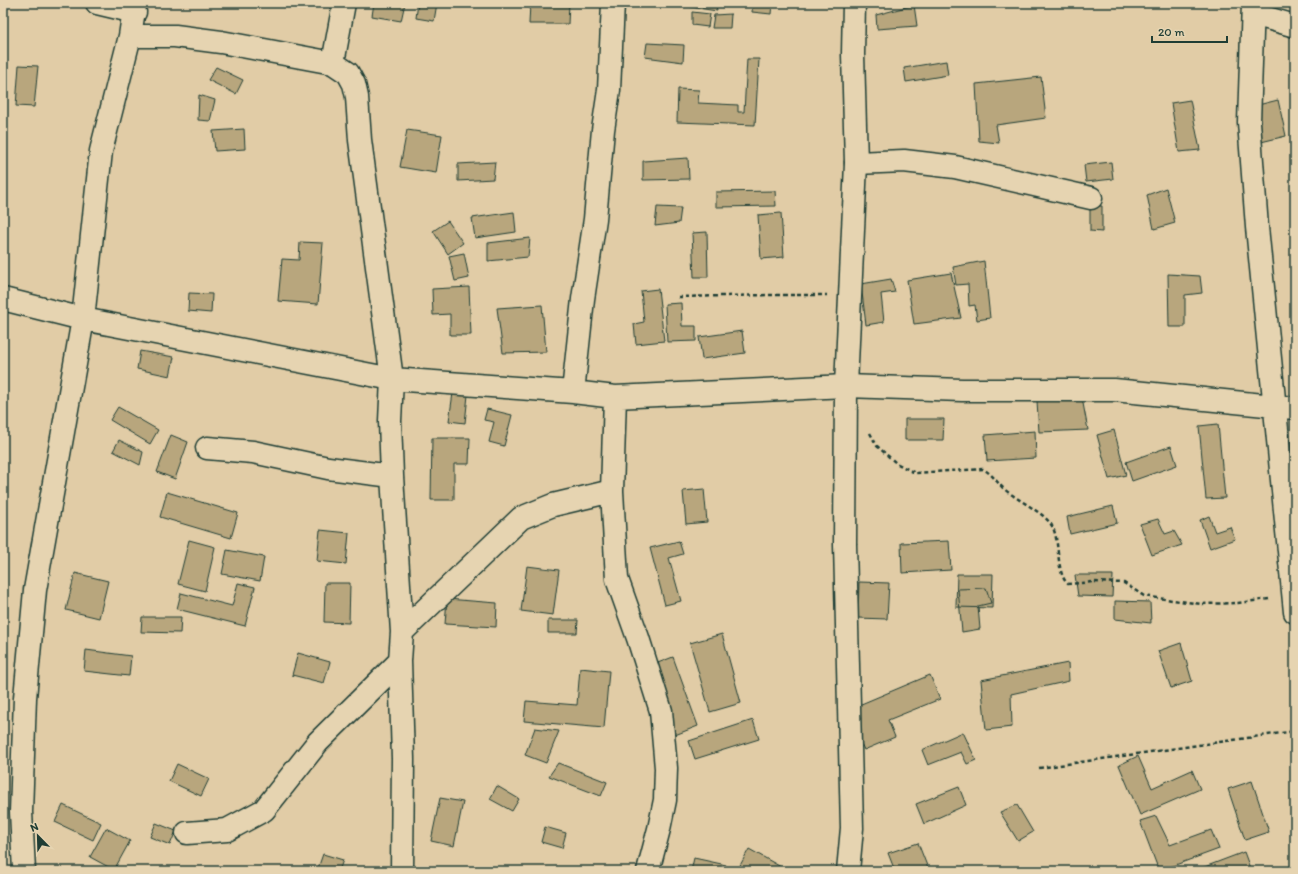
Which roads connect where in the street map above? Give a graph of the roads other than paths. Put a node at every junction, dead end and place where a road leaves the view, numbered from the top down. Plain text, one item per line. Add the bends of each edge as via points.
1 (97, 3) edge
2 (344, 3) edge
3 (613, 3) edge
4 (854, 3) edge
5 (135, 7) edge
6 (1253, 9) edge
7 (1295, 26) edge
8 (130, 36) junction
9 (333, 63) junction
10 (856, 163) junction
11 (1091, 198) dead end
12 (3, 299) edge
13 (83, 319) junction
14 (392, 379) junction
15 (846, 386) junction
16 (573, 392) junction
17 (615, 397) junction
18 (1285, 407) edge
19 (207, 448) dead end
20 (392, 476) junction
21 (612, 491) junction
22 (1294, 604) edge
23 (402, 632) junction
24 (400, 661) junction
25 (187, 833) dead end
26 (24, 871) edge
27 (402, 871) edge
28 (648, 871) edge
29 (848, 871) edge

1 - 5 street
2 - 9 street
3 - 16 street via 609,90
4 - 10 street
5 - 8 street
6 - 7 street
6 - 18 street via 1249,122 1257,227
8 - 9 street via 182,37 221,42
8 - 13 street via 101,151
9 - 14 street via 348,73 357,96 360,140
10 - 11 street via 904,161 955,167
10 - 15 street
12 - 13 street
13 - 14 street
13 - 26 street via 35,590 24,698 21,812
14 - 16 street
14 - 20 street
15 - 17 street
15 - 18 street via 962,390 1114,390
15 - 29 street via 845,544 852,828
16 - 17 street
17 - 21 street
18 - 22 street
19 - 20 street via 253,452 328,468
20 - 23 street
21 - 23 street via 553,505 521,518
21 - 28 street via 617,579 662,718 666,768 665,800
23 - 24 street
24 - 25 street via 318,742 264,810 227,830
24 - 27 street via 403,759

